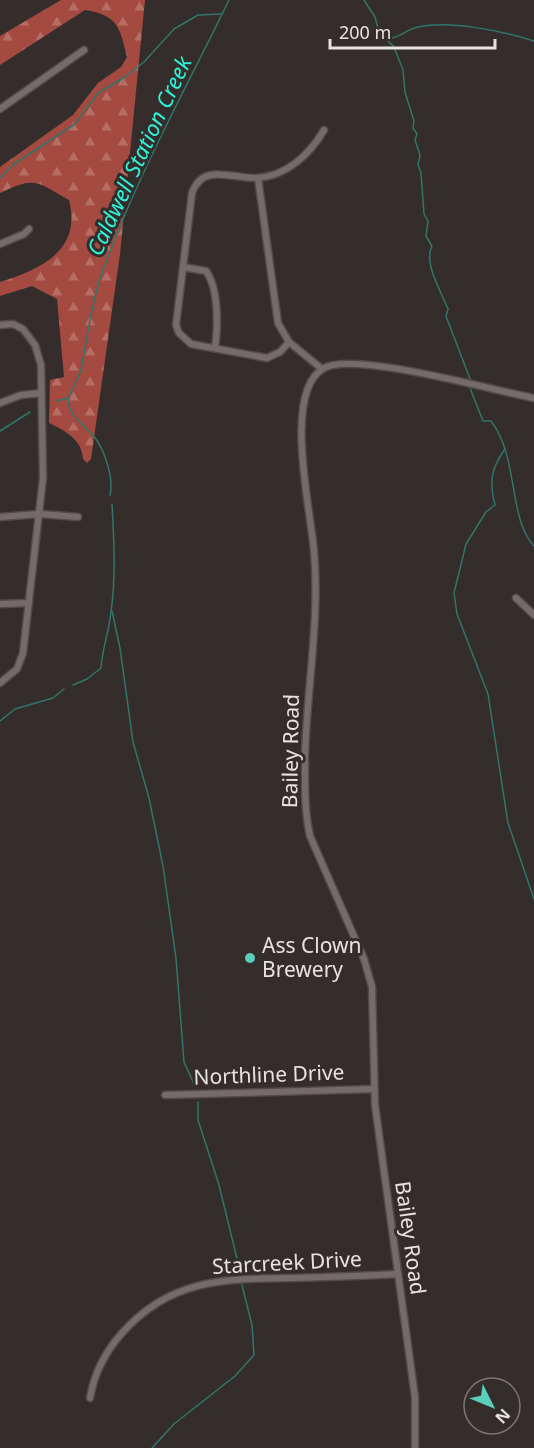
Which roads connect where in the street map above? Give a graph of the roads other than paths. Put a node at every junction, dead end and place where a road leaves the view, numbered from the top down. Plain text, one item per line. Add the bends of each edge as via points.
1 (84, 50) dead end
2 (0, 109) edge
3 (324, 130) dead end
4 (258, 178) junction
5 (29, 229) dead end
6 (0, 244) edge
7 (183, 267) junction
8 (0, 325) edge
9 (289, 342) junction
10 (215, 348) junction
11 (322, 369) junction
12 (41, 393) junction
13 (534, 398) edge
14 (0, 403) edge
15 (40, 514) junction
16 (0, 517) edge
17 (78, 517) dead end
18 (516, 598) dead end
19 (29, 603) junction
20 (0, 604) edge
21 (534, 615) edge
22 (0, 683) edge
23 (374, 1089) junction
24 (165, 1095) dead end
25 (398, 1274) junction
26 (90, 1398) dead end
27 (415, 1448) edge

1 - 2 street
3 - 4 street via 306,155 294,164
4 - 7 street via 214,173 199,180 192,193
4 - 9 street via 278,323
5 - 6 street
7 - 10 street via 206,271 212,281
7 - 10 street via 176,325 179,333 192,344
8 - 12 street via 13,324 30,336 41,365
9 - 10 street via 267,358
9 - 11 street
11 - 13 street via 333,365 374,366
11 - 23 street, Bailey Road via 307,392 302,417 316,611 307,700 305,807 310,836 370,977
12 - 14 street via 21,394
12 - 15 street
15 - 16 street
15 - 17 street
15 - 19 street
18 - 21 street
19 - 20 street
19 - 22 street via 20,661 17,669
23 - 24 street, Northline Drive
23 - 25 street, Bailey Road
25 - 26 street, Starcreek Drive via 224,1279 179,1291 152,1306 118,1338 102,1362
25 - 27 street, Bailey Road via 415,1397

